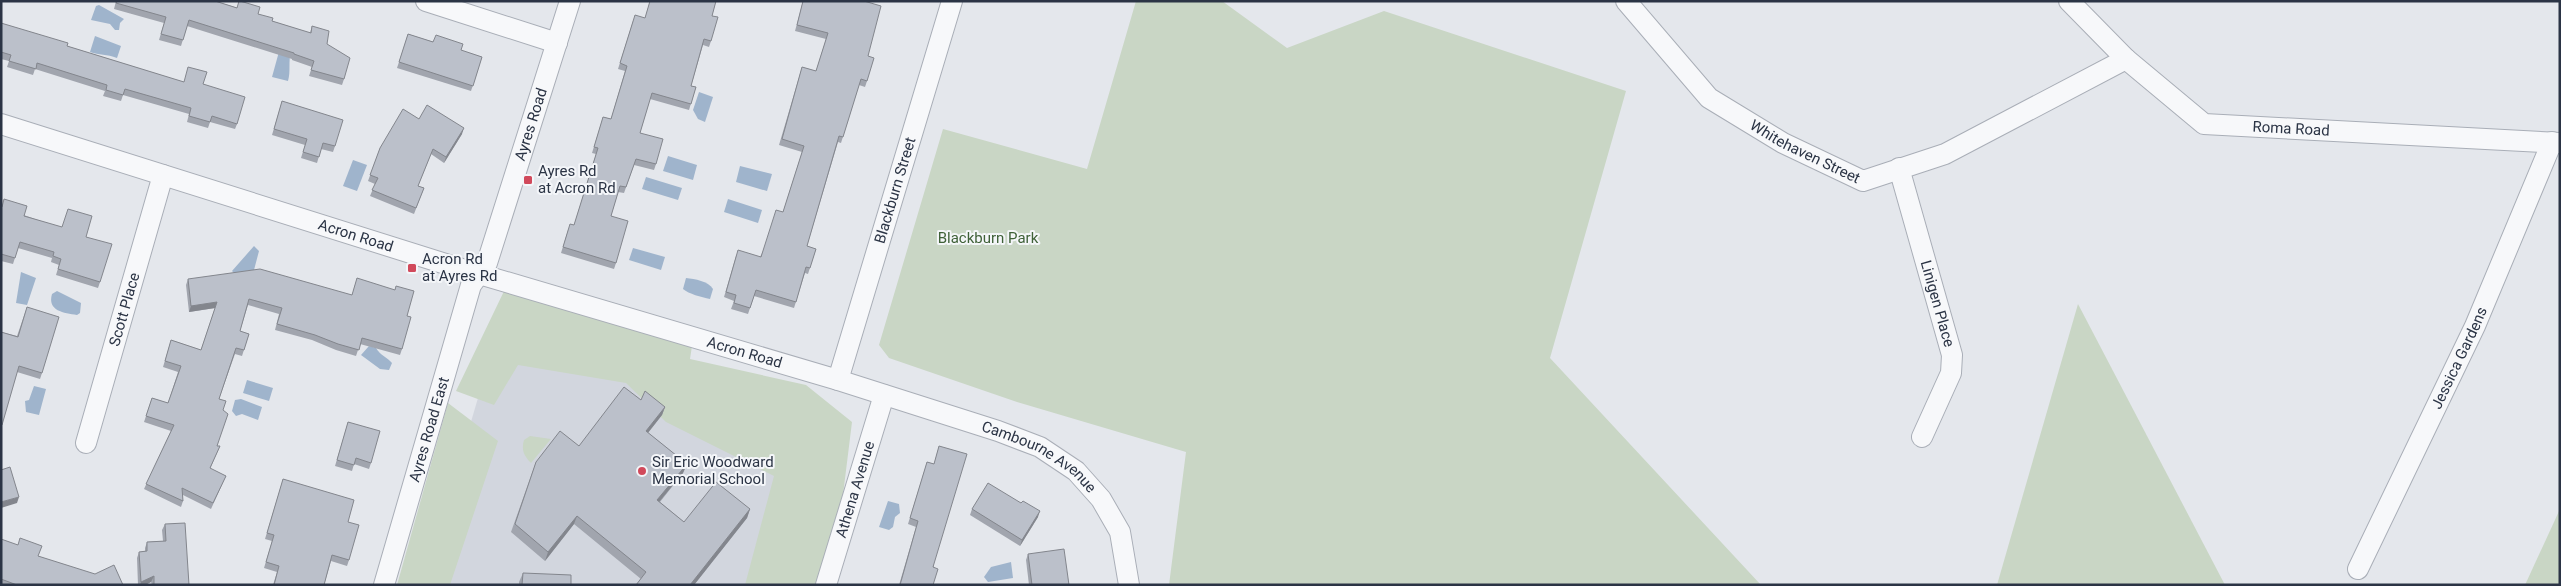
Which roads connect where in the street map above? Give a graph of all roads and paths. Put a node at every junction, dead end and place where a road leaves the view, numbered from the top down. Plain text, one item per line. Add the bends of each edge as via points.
1 (426, 1) edge
2 (570, 1) edge
3 (952, 1) edge
4 (1626, 1) edge
5 (2068, 1) edge
6 (557, 43) junction
7 (2126, 59) junction
8 (1, 124) edge
9 (2556, 142) edge
10 (1899, 168) junction
11 (163, 175) junction
12 (479, 274) junction
13 (838, 380) junction
14 (884, 395) junction
15 (1922, 437) dead end
16 (86, 443) dead end
17 (2358, 569) dead end
18 (384, 585) edge
19 (826, 585) edge
20 (1129, 585) edge

1 - 6 street
2 - 6 street, Ayres Road
3 - 13 street, Blackburn Street
4 - 10 street, Whitehaven Street via 1708,98 1783,143 1863,181
5 - 7 street, Roma Road
6 - 12 street, Ayres Road via 487,263
7 - 9 street, Roma Road via 2204,124
7 - 10 street, Whitehaven Street via 1945,154
8 - 11 street, Acron Road
9 - 17 street, Jessica Gardens via 2475,326
10 - 15 street, Linigen Place via 1952,355 1951,373
11 - 12 street, Acron Road
11 - 16 street, Scott Place
12 - 13 street, Acron Road
12 - 18 street, Ayres Road East via 471,285
13 - 14 street, Acron Road
14 - 19 street, Athena Avenue
14 - 20 street, Cambourne Avenue via 1040,447 1076,471 1101,499 1120,532

